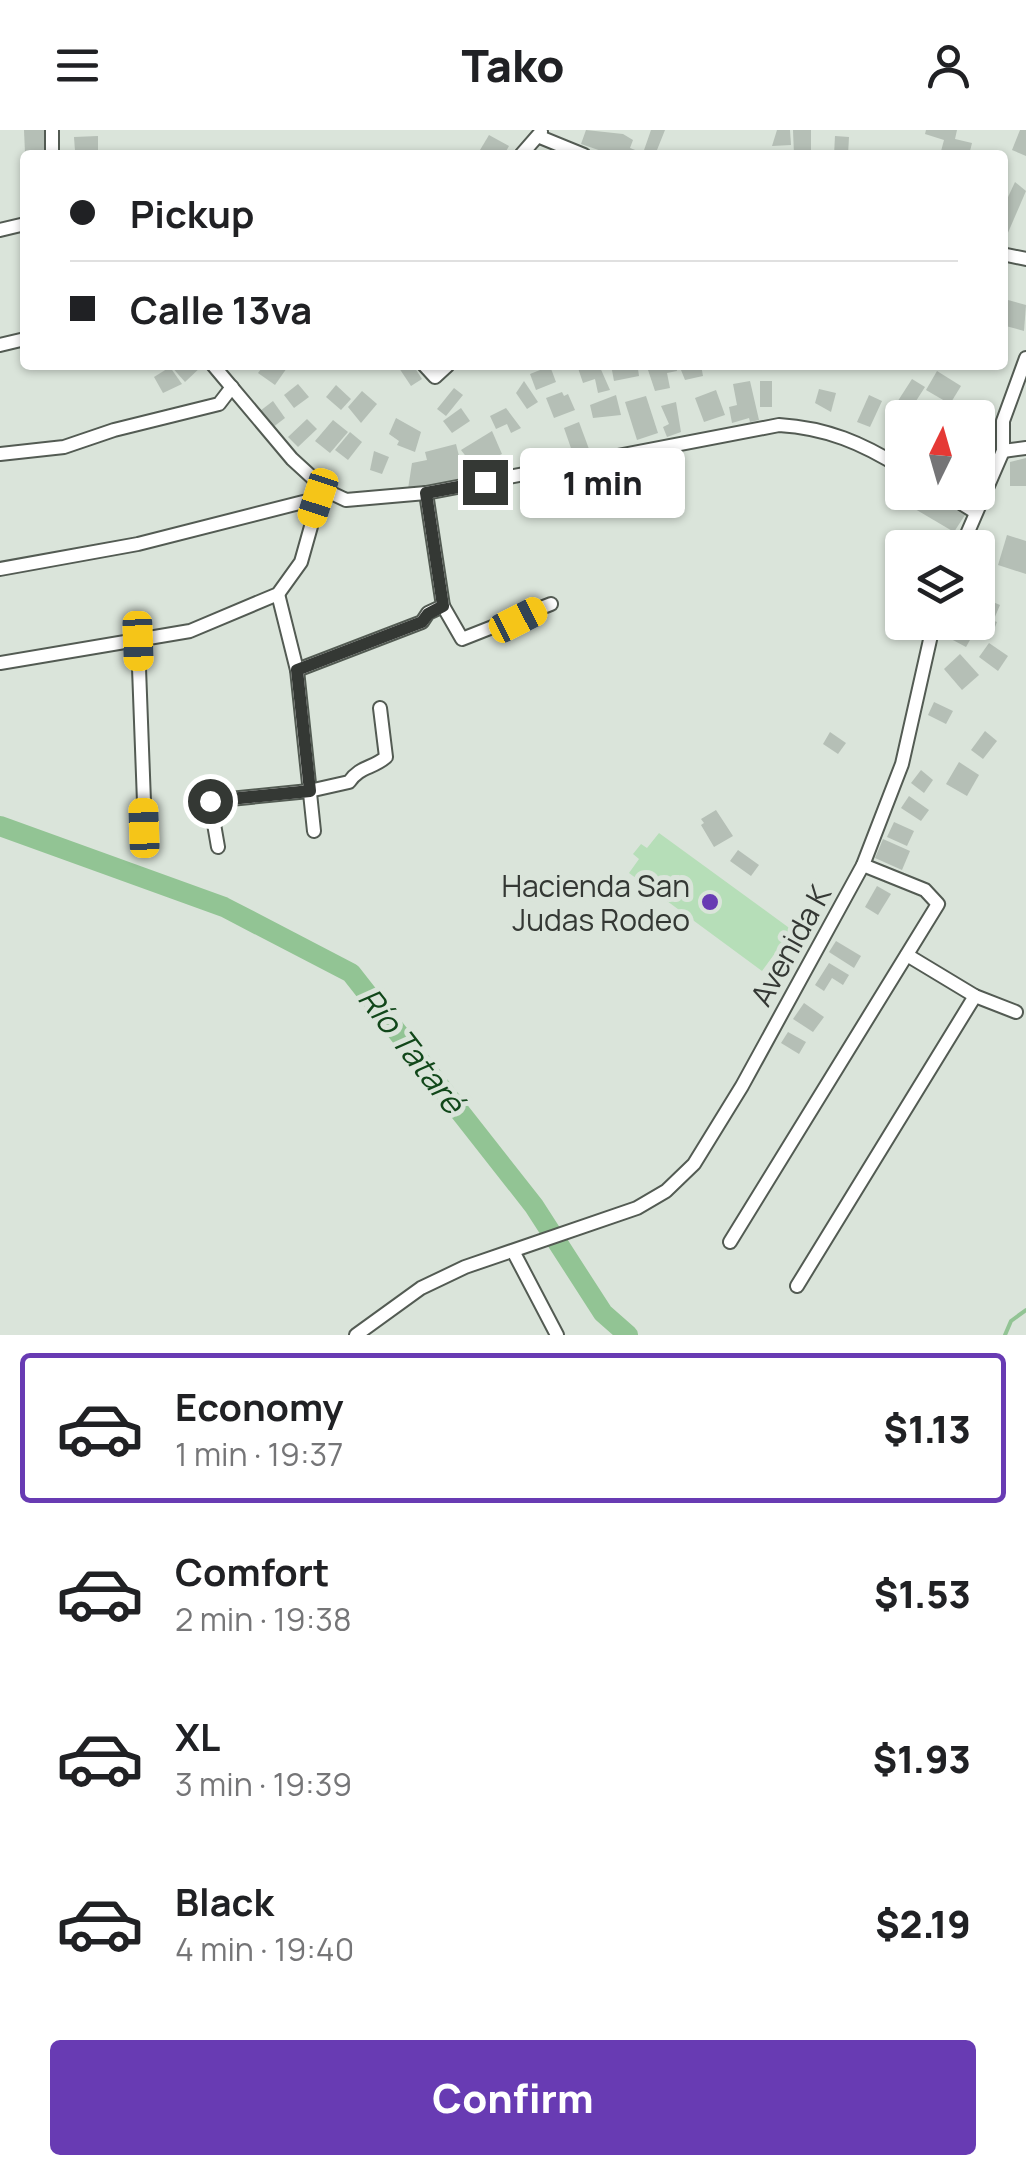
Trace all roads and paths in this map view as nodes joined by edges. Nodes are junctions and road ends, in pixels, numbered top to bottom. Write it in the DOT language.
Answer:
graph roads {
  1 [pos="541,134"];
  2 [pos="574,150"];
  3 [pos="1026,358"];
  4 [pos="217,370"];
  5 [pos="232,387"];
  6 [pos="1026,448"];
  7 [pos="1002,451"];
  8 [pos="0,454"];
  9 [pos="885,458"];
  10 [pos="426,493"];
  11 [pos="323,494"];
  12 [pos="971,510"];
  13 [pos="974,512"];
  14 [pos="968,530"];
  15 [pos="0,569"];
  16 [pos="278,594"];
  17 [pos="551,604"];
  18 [pos="443,606"];
  19 [pos="930,640"];
  20 [pos="138,641"];
  21 [pos="0,663"];
  22 [pos="297,670"];
  23 [pos="380,708"];
  24 [pos="310,791"];
  25 [pos="144,828"];
  26 [pos="314,831"];
  27 [pos="218,848"];
  28 [pos="862,865"];
  29 [pos="907,955"];
  30 [pos="975,996"];
  31 [pos="1016,1012"];
  32 [pos="730,1242"];
  33 [pos="514,1251"];
  34 [pos="797,1286"];
  35 [pos="356,1335"];
  36 [pos="557,1335"];
  1 -- 2 [label="street"];
  3 -- 7 [label="street"];
  4 -- 5 [label="street"];
  5 -- 8 [label="street"];
  5 -- 11 [label="street"];
  6 -- 7 [label="street"];
  7 -- 13 [label="street"];
  9 -- 10 [label="street"];
  10 -- 11 [label="street"];
  10 -- 18 [label="street"];
  11 -- 15 [label="street"];
  11 -- 16 [label="street"];
  12 -- 13 [label="street"];
  13 -- 14 [label="street"];
  16 -- 20 [label="street"];
  16 -- 22 [label="street"];
  17 -- 18 [label="street"];
  18 -- 22 [label="street"];
  19 -- 28 [label="street, Avenida K"];
  20 -- 21 [label="street"];
  20 -- 25 [label="street"];
  22 -- 24 [label="street"];
  23 -- 24 [label="street"];
  24 -- 26 [label="street"];
  24 -- 27 [label="street"];
  28 -- 29 [label="street"];
  28 -- 33 [label="street, Avenida K"];
  29 -- 30 [label="street"];
  29 -- 32 [label="street"];
  30 -- 31 [label="street"];
  30 -- 34 [label="street"];
  33 -- 35 [label="street, Avenida K"];
  33 -- 36 [label="street"];
}
